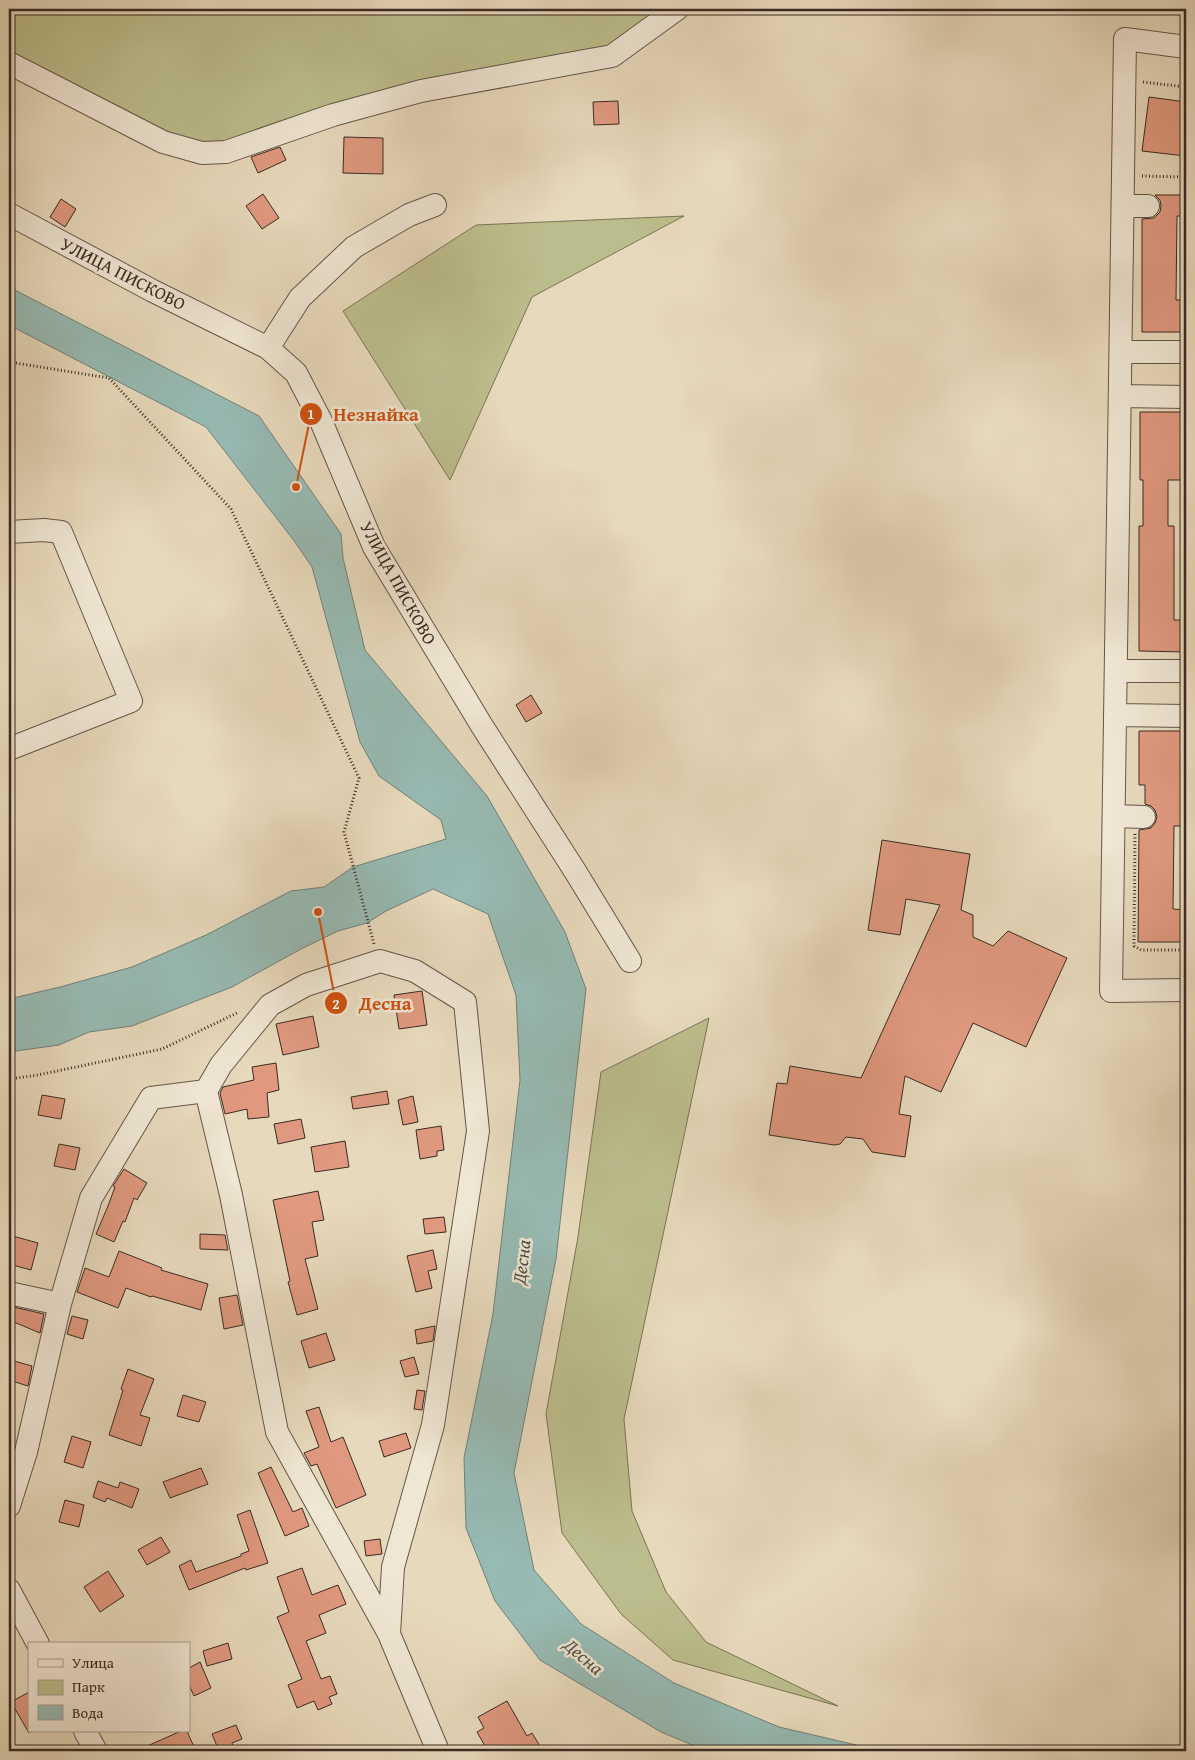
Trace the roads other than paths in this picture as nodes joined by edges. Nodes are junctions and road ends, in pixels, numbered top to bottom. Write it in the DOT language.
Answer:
graph roads {
  1 [pos="677,9"];
  2 [pos="1186,46"];
  3 [pos="9,63"];
  4 [pos="435,205"];
  5 [pos="1123,206"];
  6 [pos="1148,206"];
  7 [pos="9,214"];
  8 [pos="268,348"];
  9 [pos="1121,352"];
  10 [pos="1186,352"];
  11 [pos="1120,396"];
  12 [pos="1186,397"];
  13 [pos="9,532"];
  14 [pos="1116,671"];
  15 [pos="1186,671"];
  16 [pos="1116,715"];
  17 [pos="1186,716"];
  18 [pos="9,749"];
  19 [pos="1114,816"];
  20 [pos="1144,817"];
  21 [pos="630,961"];
  22 [pos="1186,990"];
  23 [pos="206,1091"];
  24 [pos="9,1293"];
  25 [pos="60,1304"];
  26 [pos="17,1452"];
  27 [pos="9,1506"];
  28 [pos="9,1590"];
  29 [pos="389,1634"];
  30 [pos="37,1642"];
  31 [pos="86,1732"];
  32 [pos="96,1751"];
  33 [pos="438,1751"];
  1 -- 3 [label="street"];
  2 -- 5 [label="street"];
  4 -- 8 [label="street"];
  5 -- 6 [label="street"];
  5 -- 9 [label="street"];
  7 -- 8 [label="street, УЛИЦА ПИСКОВО"];
  8 -- 21 [label="street, УЛИЦА ПИСКОВО"];
  9 -- 10 [label="street"];
  9 -- 11 [label="street"];
  11 -- 12 [label="street"];
  11 -- 14 [label="street"];
  13 -- 18 [label="street"];
  14 -- 15 [label="street"];
  14 -- 16 [label="street"];
  16 -- 17 [label="street"];
  16 -- 19 [label="street"];
  19 -- 20 [label="street"];
  19 -- 22 [label="street"];
  23 -- 25 [label="street"];
  23 -- 29 [label="street"];
  23 -- 29 [label="street"];
  24 -- 25 [label="street"];
  25 -- 26 [label="street"];
  26 -- 27 [label="street"];
  28 -- 30 [label="street"];
  29 -- 33 [label="street"];
  31 -- 32 [label="street"];
}
